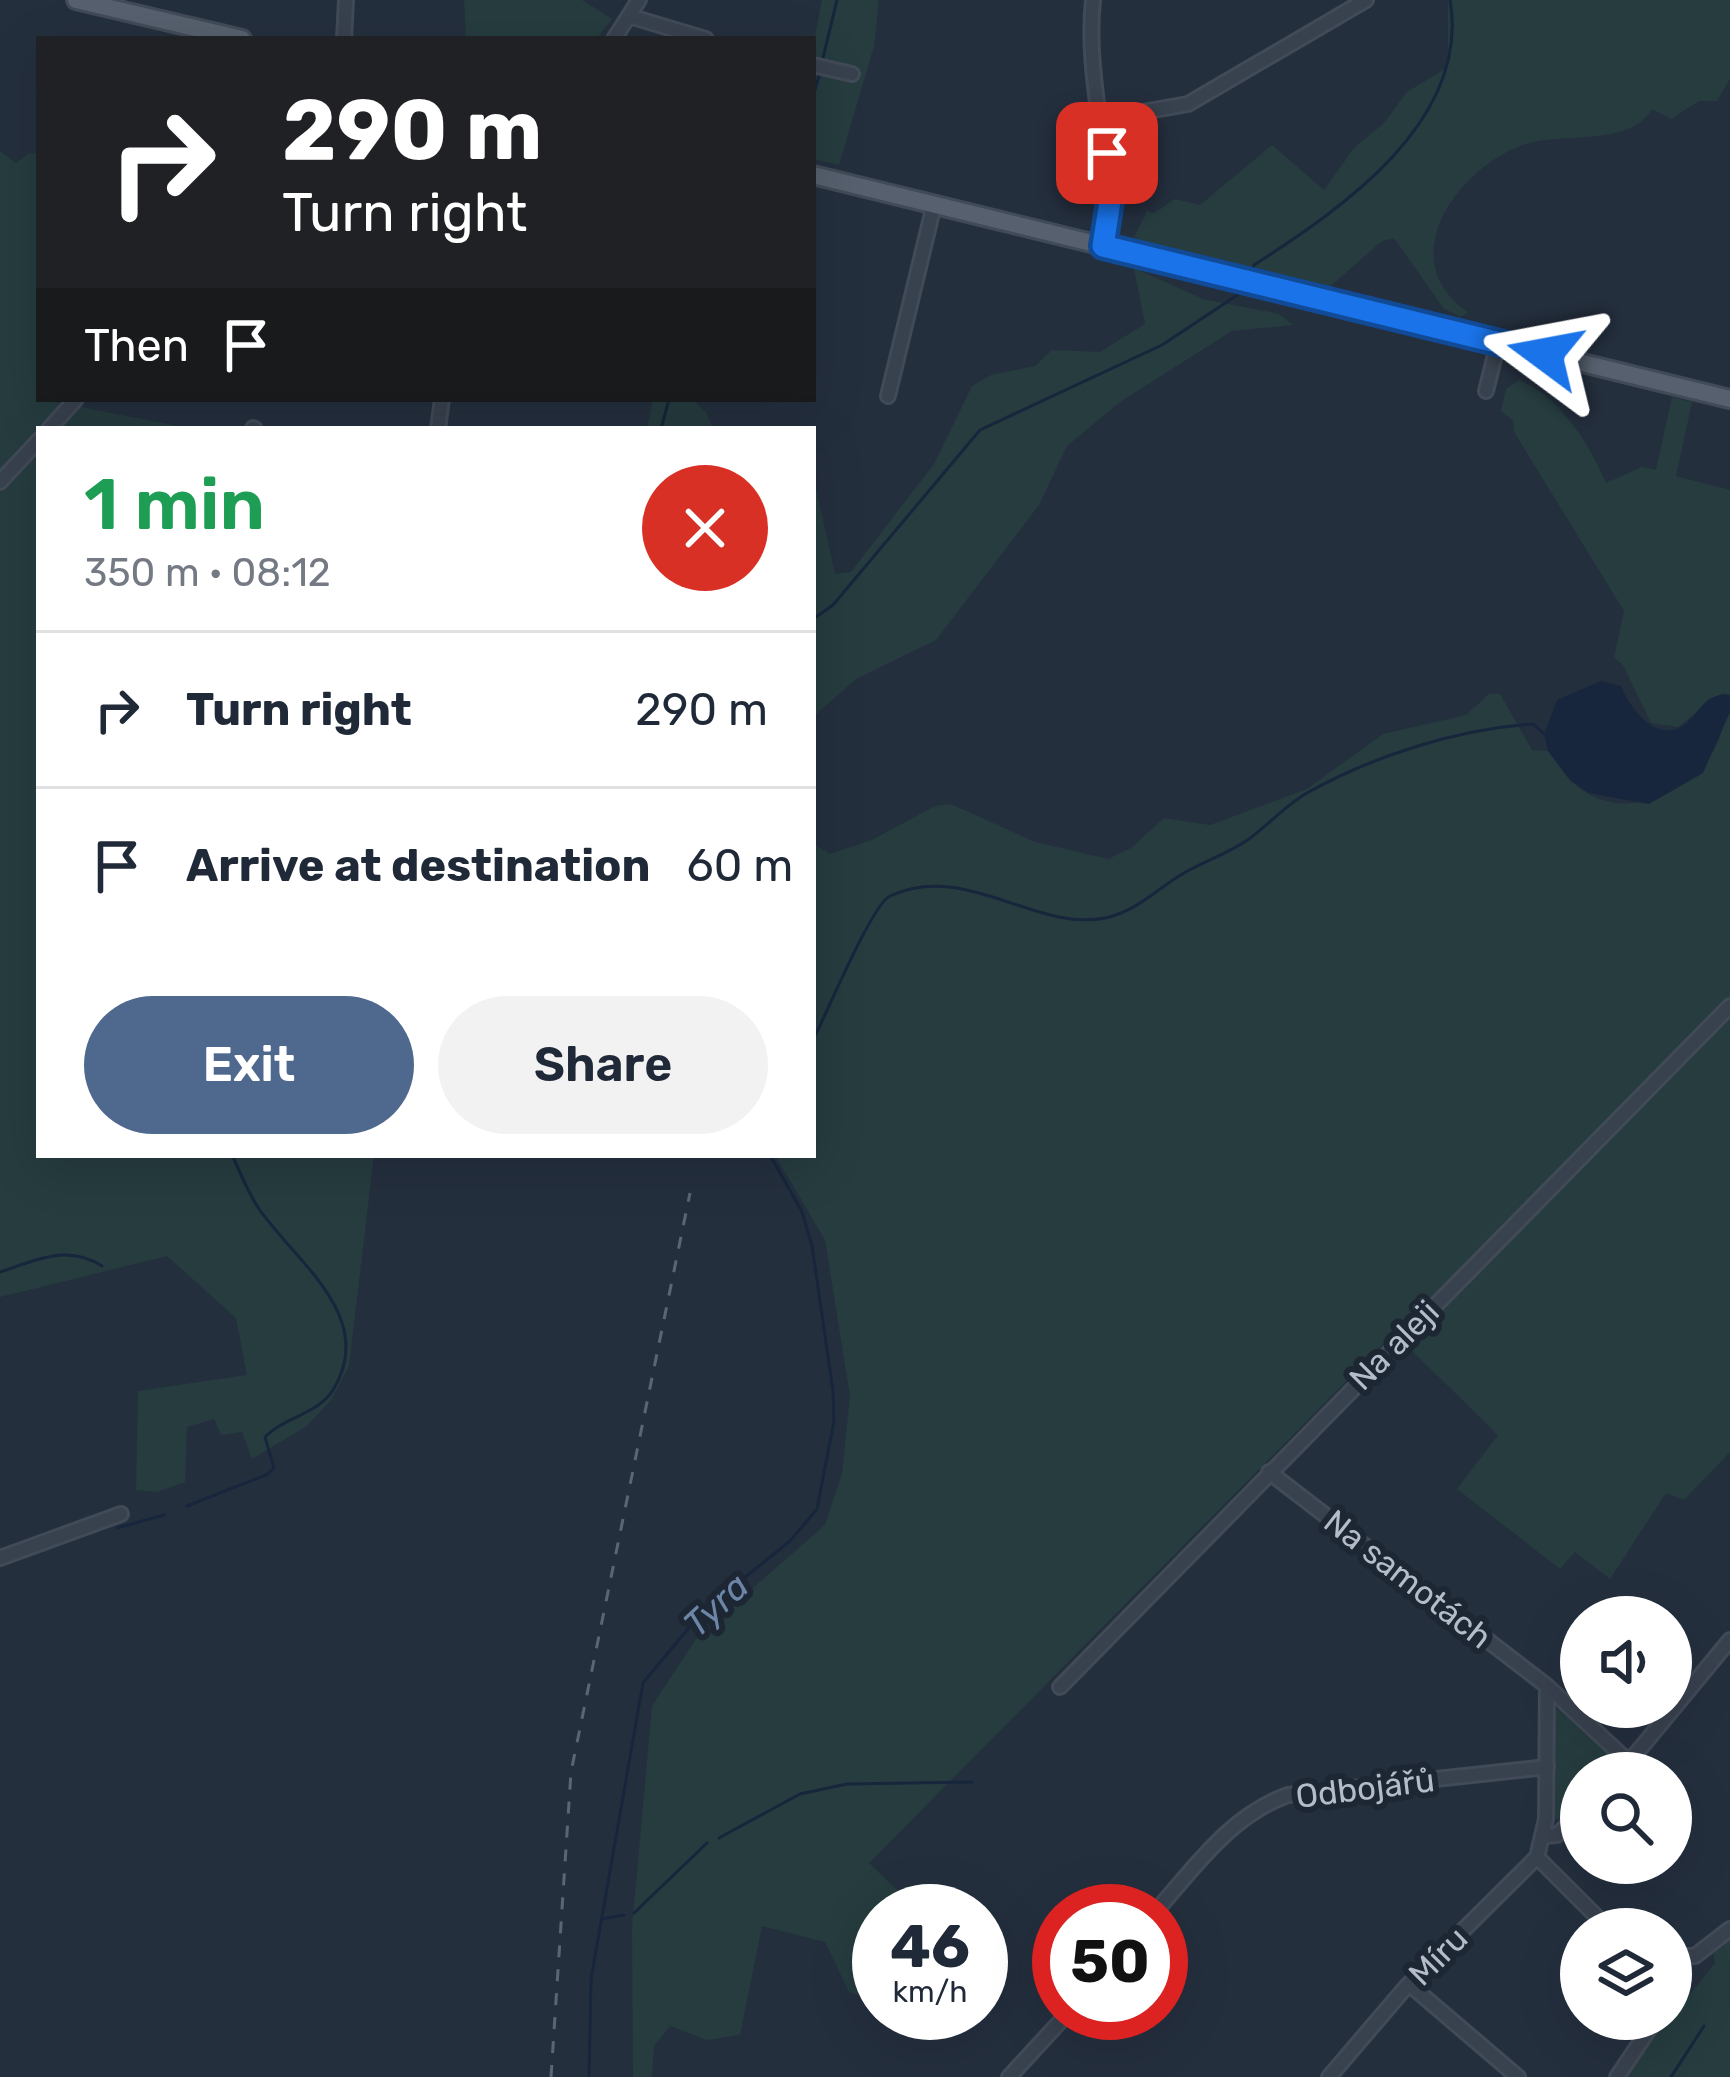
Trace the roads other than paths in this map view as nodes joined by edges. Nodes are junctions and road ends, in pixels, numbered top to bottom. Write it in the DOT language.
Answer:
graph roads {
  1 [pos="76,0"];
  2 [pos="346,0"];
  3 [pos="638,0"];
  4 [pos="1093,0"];
  5 [pos="1366,0"];
  6 [pos="134,7"];
  7 [pos="629,16"];
  8 [pos="232,36"];
  9 [pos="344,36"];
  10 [pos="616,36"];
  11 [pos="696,36"];
  12 [pos="816,66"];
  13 [pos="852,74"];
  14 [pos="1103,119"];
  15 [pos="816,176"];
  16 [pos="934,205"];
  17 [pos="1103,246"];
  18 [pos="1498,343"];
  19 [pos="1486,391"];
  20 [pos="888,396"];
  21 [pos="1730,399"];
  22 [pos="73,402"];
  23 [pos="52,426"];
  24 [pos="36,443"];
  25 [pos="0,482"];
  26 [pos="1730,1006"];
  27 [pos="1269,1472"];
  28 [pos="121,1514"];
  29 [pos="0,1558"];
  30 [pos="1730,1640"];
  31 [pos="1547,1686"];
  32 [pos="1060,1687"];
  33 [pos="1610,1752"];
  34 [pos="1638,1752"];
  35 [pos="1546,1767"];
  36 [pos="1560,1832"];
  37 [pos="1545,1836"];
  38 [pos="1537,1857"];
  39 [pos="1180,1884"];
  40 [pos="1588,1908"];
  41 [pos="1730,1929"];
  42 [pos="1692,1956"];
  43 [pos="1409,1984"];
  44 [pos="1043,2040"];
  45 [pos="1642,2040"];
  46 [pos="1009,2077"];
  47 [pos="1329,2077"];
  48 [pos="1518,2077"];
  49 [pos="1617,2077"];
  1 -- 6 [label="main road"];
  2 -- 9 [label="street"];
  3 -- 7 [label="street"];
  4 -- 14 [label="street"];
  5 -- 14 [label="street"];
  6 -- 8 [label="main road"];
  7 -- 10 [label="street"];
  7 -- 11 [label="street"];
  12 -- 13 [label="street"];
  14 -- 17 [label="street"];
  15 -- 16 [label="main road"];
  16 -- 17 [label="main road"];
  16 -- 20 [label="street"];
  17 -- 18 [label="main road"];
  18 -- 19 [label="street"];
  18 -- 21 [label="main road"];
  22 -- 23 [label="street"];
  24 -- 25 [label="street"];
  26 -- 27 [label="street, Na aleji"];
  27 -- 31 [label="street, Na samotách"];
  27 -- 32 [label="street, Na aleji"];
  28 -- 29 [label="street"];
  30 -- 34 [label="street"];
  31 -- 33 [label="street, Na samotách"];
  31 -- 35 [label="street"];
  35 -- 37 [label="street"];
  35 -- 39 [label="street, Odbojářů"];
  36 -- 37 [label="street"];
  37 -- 38 [label="street, Míru"];
  38 -- 40 [label="street"];
  38 -- 43 [label="street, Míru"];
  41 -- 42 [label="street"];
  43 -- 47 [label="street, Míru"];
  43 -- 48 [label="street"];
  44 -- 46 [label="street"];
  45 -- 49 [label="street"];
}
